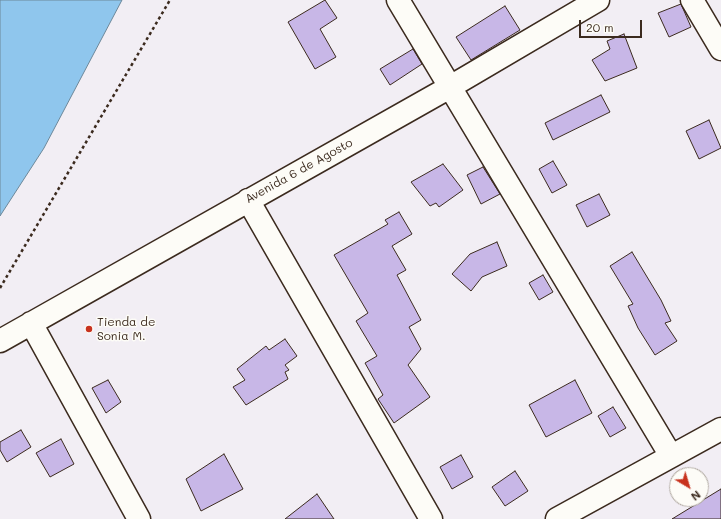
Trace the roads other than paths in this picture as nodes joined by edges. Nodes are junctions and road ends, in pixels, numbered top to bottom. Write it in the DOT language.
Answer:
graph roads {
  1 [pos="398,0"];
  2 [pos="598,0"];
  3 [pos="692,0"];
  4 [pos="721,48"];
  5 [pos="450,87"];
  6 [pos="248,200"];
  7 [pos="31,323"];
  8 [pos="0,341"];
  9 [pos="721,429"];
  10 [pos="671,456"];
  11 [pos="139,519"];
  12 [pos="431,519"];
  13 [pos="557,519"];
  1 -- 5 [label="street"];
  2 -- 5 [label="street, Avenida 6 de Agosto"];
  3 -- 4 [label="street"];
  5 -- 6 [label="street, Avenida 6 de Agosto"];
  5 -- 10 [label="street"];
  6 -- 7 [label="street, Avenida 6 de Agosto"];
  6 -- 12 [label="street"];
  7 -- 8 [label="street, Avenida 6 de Agosto"];
  7 -- 11 [label="street"];
  9 -- 10 [label="street"];
  10 -- 13 [label="street"];
}
